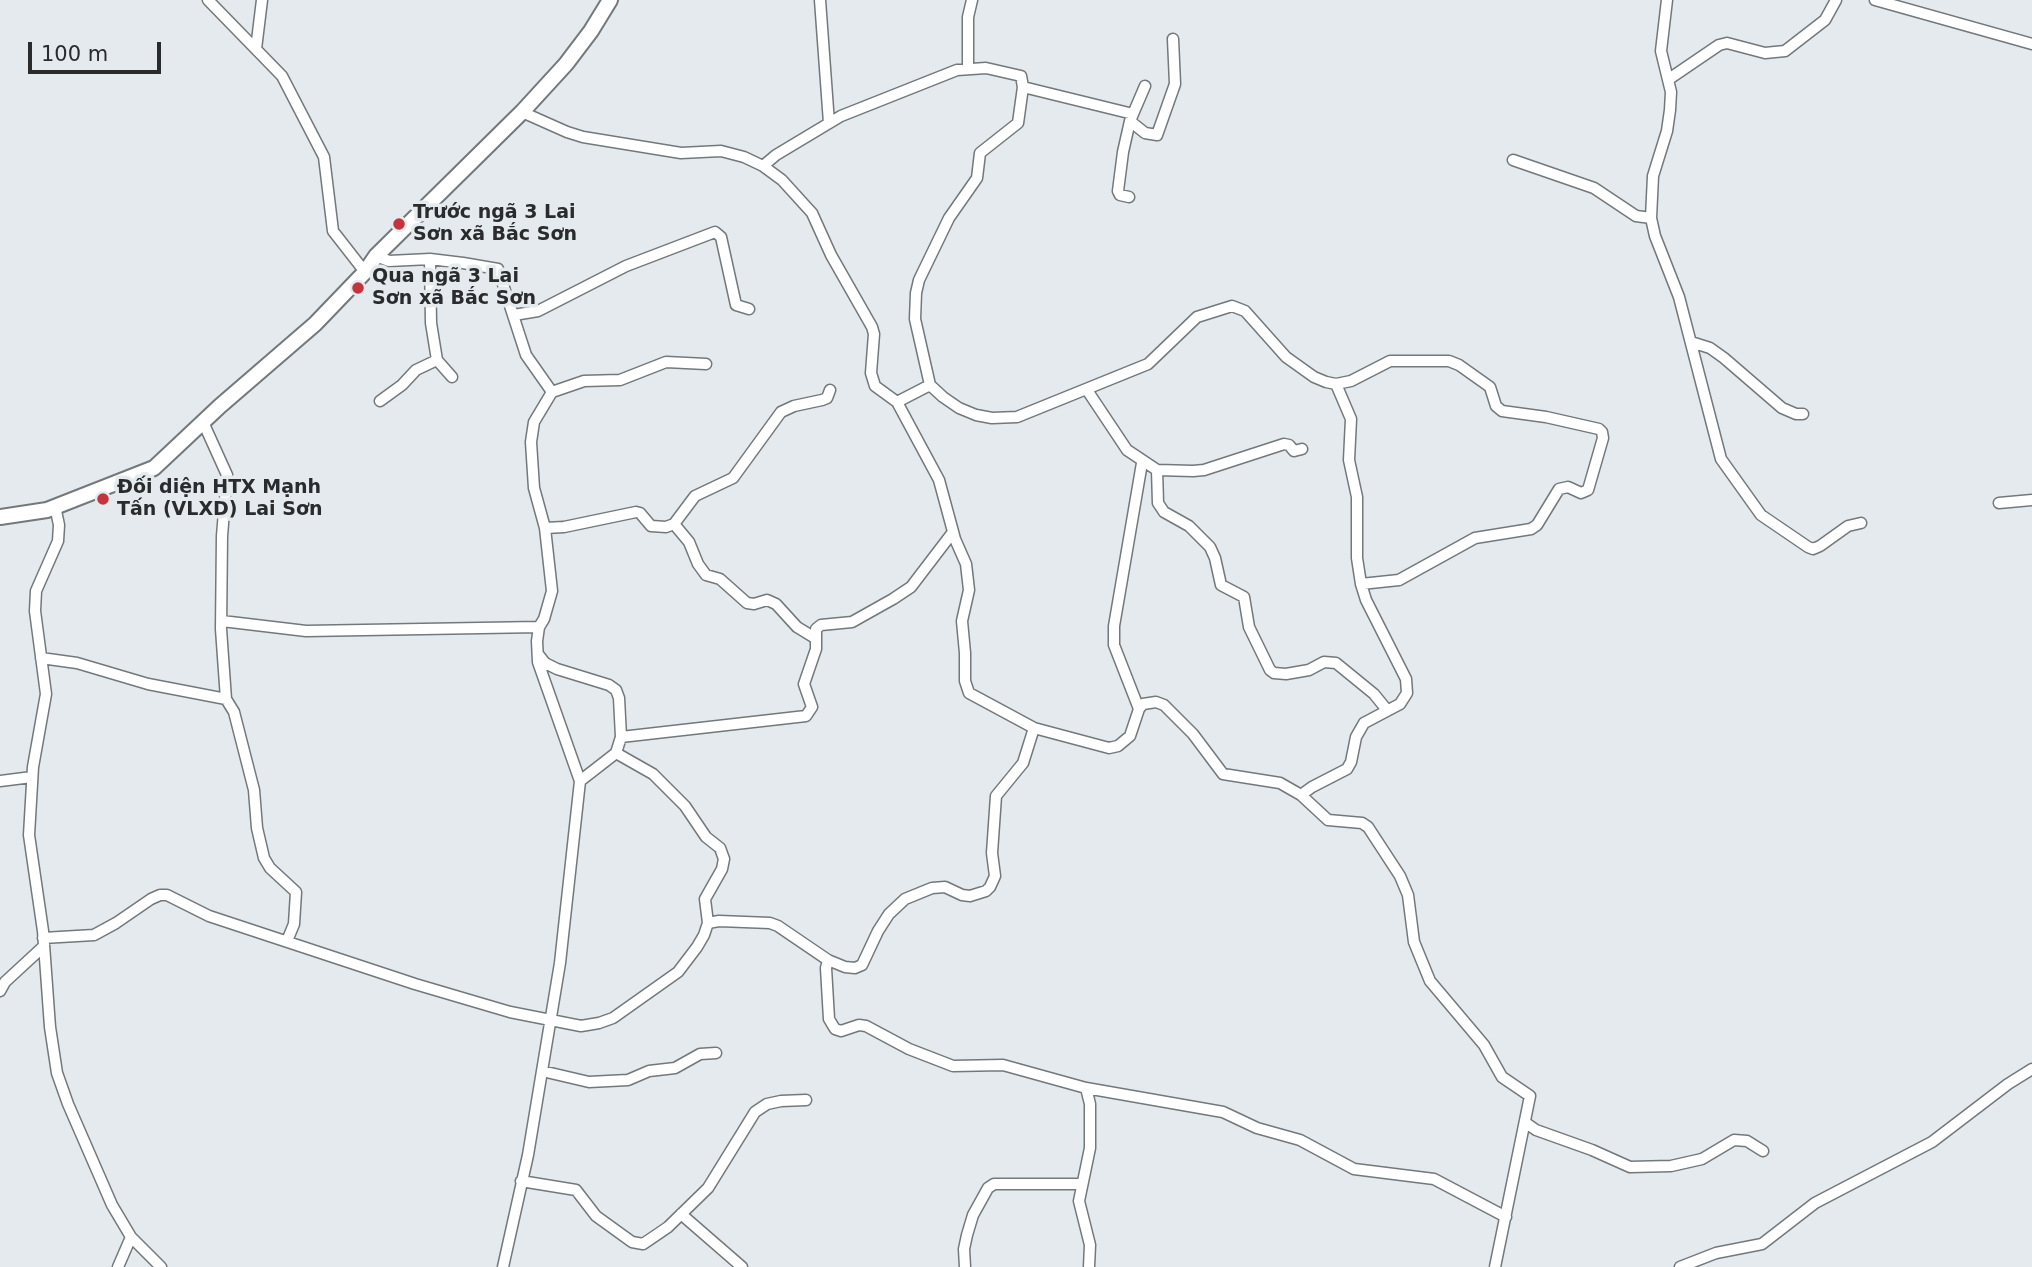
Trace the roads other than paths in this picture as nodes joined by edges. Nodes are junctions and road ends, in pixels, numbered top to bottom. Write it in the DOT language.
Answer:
graph roads {
  1 [pos="208,0"];
  2 [pos="262,0"];
  3 [pos="610,0"];
  4 [pos="820,0"];
  5 [pos="972,0"];
  6 [pos="1667,0"];
  7 [pos="1836,0"];
  8 [pos="1875,0"];
  9 [pos="1173,39"];
  10 [pos="2032,44"];
  11 [pos="256,49"];
  12 [pos="968,68"];
  13 [pos="1669,79"];
  14 [pos="1145,86"];
  15 [pos="1023,87"];
  16 [pos="522,112"];
  17 [pos="1132,117"];
  18 [pos="829,123"];
  19 [pos="1513,160"];
  20 [pos="762,166"];
  21 [pos="1129,197"];
  22 [pos="1651,218"];
  23 [pos="376,256"];
  24 [pos="430,260"];
  25 [pos="365,272"];
  26 [pos="749,309"];
  27 [pos="514,315"];
  28 [pos="1691,342"];
  29 [pos="438,360"];
  30 [pos="706,364"];
  31 [pos="452,377"];
  32 [pos="1336,384"];
  33 [pos="930,385"];
  34 [pos="831,390"];
  35 [pos="1087,390"];
  36 [pos="552,392"];
  37 [pos="380,401"];
  38 [pos="897,402"];
  39 [pos="1803,414"];
  40 [pos="203,422"];
  41 [pos="1302,449"];
  42 [pos="1142,463"];
  43 [pos="1157,470"];
  44 [pos="2032,500"];
  45 [pos="1999,503"];
  46 [pos="55,506"];
  47 [pos="0,517"];
  48 [pos="1861,523"];
  49 [pos="674,524"];
  50 [pos="545,528"];
  51 [pos="953,532"];
  52 [pos="1361,584"];
  53 [pos="222,621"];
  54 [pos="539,627"];
  55 [pos="816,638"];
  56 [pos="538,654"];
  57 [pos="41,658"];
  58 [pos="226,699"];
  59 [pos="1139,709"];
  60 [pos="1387,710"];
  61 [pos="1034,728"];
  62 [pos="621,737"];
  63 [pos="616,753"];
  64 [pos="32,777"];
  65 [pos="0,781"];
  66 [pos="580,781"];
  67 [pos="1301,795"];
  68 [pos="708,923"];
  69 [pos="287,941"];
  70 [pos="43,942"];
  71 [pos="828,960"];
  72 [pos="0,991"];
  73 [pos="551,1021"];
  74 [pos="716,1053"];
  75 [pos="2032,1069"];
  76 [pos="542,1071"];
  77 [pos="1086,1088"];
  78 [pos="806,1100"];
  79 [pos="1525,1123"];
  80 [pos="1763,1151"];
  81 [pos="522,1181"];
  82 [pos="1082,1184"];
  83 [pos="681,1214"];
  84 [pos="1506,1217"];
  85 [pos="131,1237"];
  86 [pos="118,1267"];
  87 [pos="161,1267"];
  88 [pos="503,1267"];
  89 [pos="742,1267"];
  90 [pos="965,1267"];
  91 [pos="1089,1267"];
  92 [pos="1495,1267"];
  93 [pos="1681,1267"];
  1 -- 11 [label="street"];
  2 -- 11 [label="street"];
  3 -- 16 [label="street"];
  4 -- 18 [label="street"];
  5 -- 12 [label="street"];
  6 -- 13 [label="street"];
  7 -- 13 [label="street"];
  8 -- 10 [label="street"];
  9 -- 17 [label="street"];
  11 -- 25 [label="street"];
  12 -- 15 [label="street"];
  12 -- 18 [label="street"];
  13 -- 22 [label="street"];
  14 -- 17 [label="street"];
  15 -- 17 [label="street"];
  15 -- 33 [label="street"];
  16 -- 20 [label="street"];
  16 -- 23 [label="street"];
  17 -- 21 [label="street"];
  18 -- 20 [label="street"];
  19 -- 22 [label="street"];
  20 -- 38 [label="street"];
  22 -- 28 [label="street"];
  23 -- 24 [label="street"];
  23 -- 25 [label="street"];
  24 -- 27 [label="street"];
  24 -- 29 [label="street"];
  25 -- 40 [label="street"];
  26 -- 27 [label="street"];
  27 -- 36 [label="street"];
  28 -- 39 [label="street"];
  28 -- 48 [label="street"];
  29 -- 31 [label="street"];
  29 -- 37 [label="street"];
  30 -- 36 [label="street"];
  32 -- 35 [label="street"];
  32 -- 52 [label="street"];
  32 -- 52 [label="street"];
  33 -- 35 [label="street"];
  33 -- 38 [label="street"];
  34 -- 49 [label="street"];
  35 -- 42 [label="street"];
  36 -- 50 [label="street"];
  38 -- 51 [label="street"];
  40 -- 46 [label="street"];
  40 -- 53 [label="street"];
  41 -- 43 [label="street"];
  42 -- 43 [label="street"];
  42 -- 59 [label="street"];
  43 -- 60 [label="street"];
  44 -- 45 [label="street"];
  46 -- 47 [label="street"];
  46 -- 57 [label="street"];
  49 -- 50 [label="street"];
  49 -- 55 [label="street"];
  50 -- 54 [label="street"];
  51 -- 55 [label="street"];
  51 -- 61 [label="street"];
  52 -- 60 [label="street"];
  53 -- 54 [label="street"];
  53 -- 58 [label="street"];
  54 -- 56 [label="street"];
  55 -- 62 [label="street"];
  56 -- 62 [label="street"];
  56 -- 66 [label="street"];
  57 -- 58 [label="street"];
  57 -- 64 [label="street"];
  58 -- 69 [label="street"];
  59 -- 61 [label="street"];
  59 -- 67 [label="street"];
  60 -- 67 [label="street"];
  61 -- 71 [label="street"];
  62 -- 63 [label="street"];
  63 -- 66 [label="street"];
  63 -- 68 [label="street"];
  64 -- 65 [label="street"];
  64 -- 70 [label="street"];
  66 -- 73 [label="street"];
  67 -- 79 [label="street"];
  68 -- 71 [label="street"];
  68 -- 73 [label="street"];
  69 -- 70 [label="street"];
  69 -- 73 [label="street"];
  70 -- 72 [label="street"];
  70 -- 85 [label="street"];
  71 -- 77 [label="street"];
  73 -- 76 [label="street"];
  74 -- 76 [label="street"];
  75 -- 93 [label="street"];
  76 -- 81 [label="street"];
  77 -- 82 [label="street"];
  77 -- 84 [label="street"];
  78 -- 83 [label="street"];
  79 -- 80 [label="street"];
  79 -- 84 [label="street"];
  81 -- 83 [label="street"];
  81 -- 88 [label="street"];
  82 -- 90 [label="street"];
  82 -- 91 [label="street"];
  83 -- 89 [label="street"];
  84 -- 92 [label="street"];
  85 -- 86 [label="street"];
  85 -- 87 [label="street"];
}
